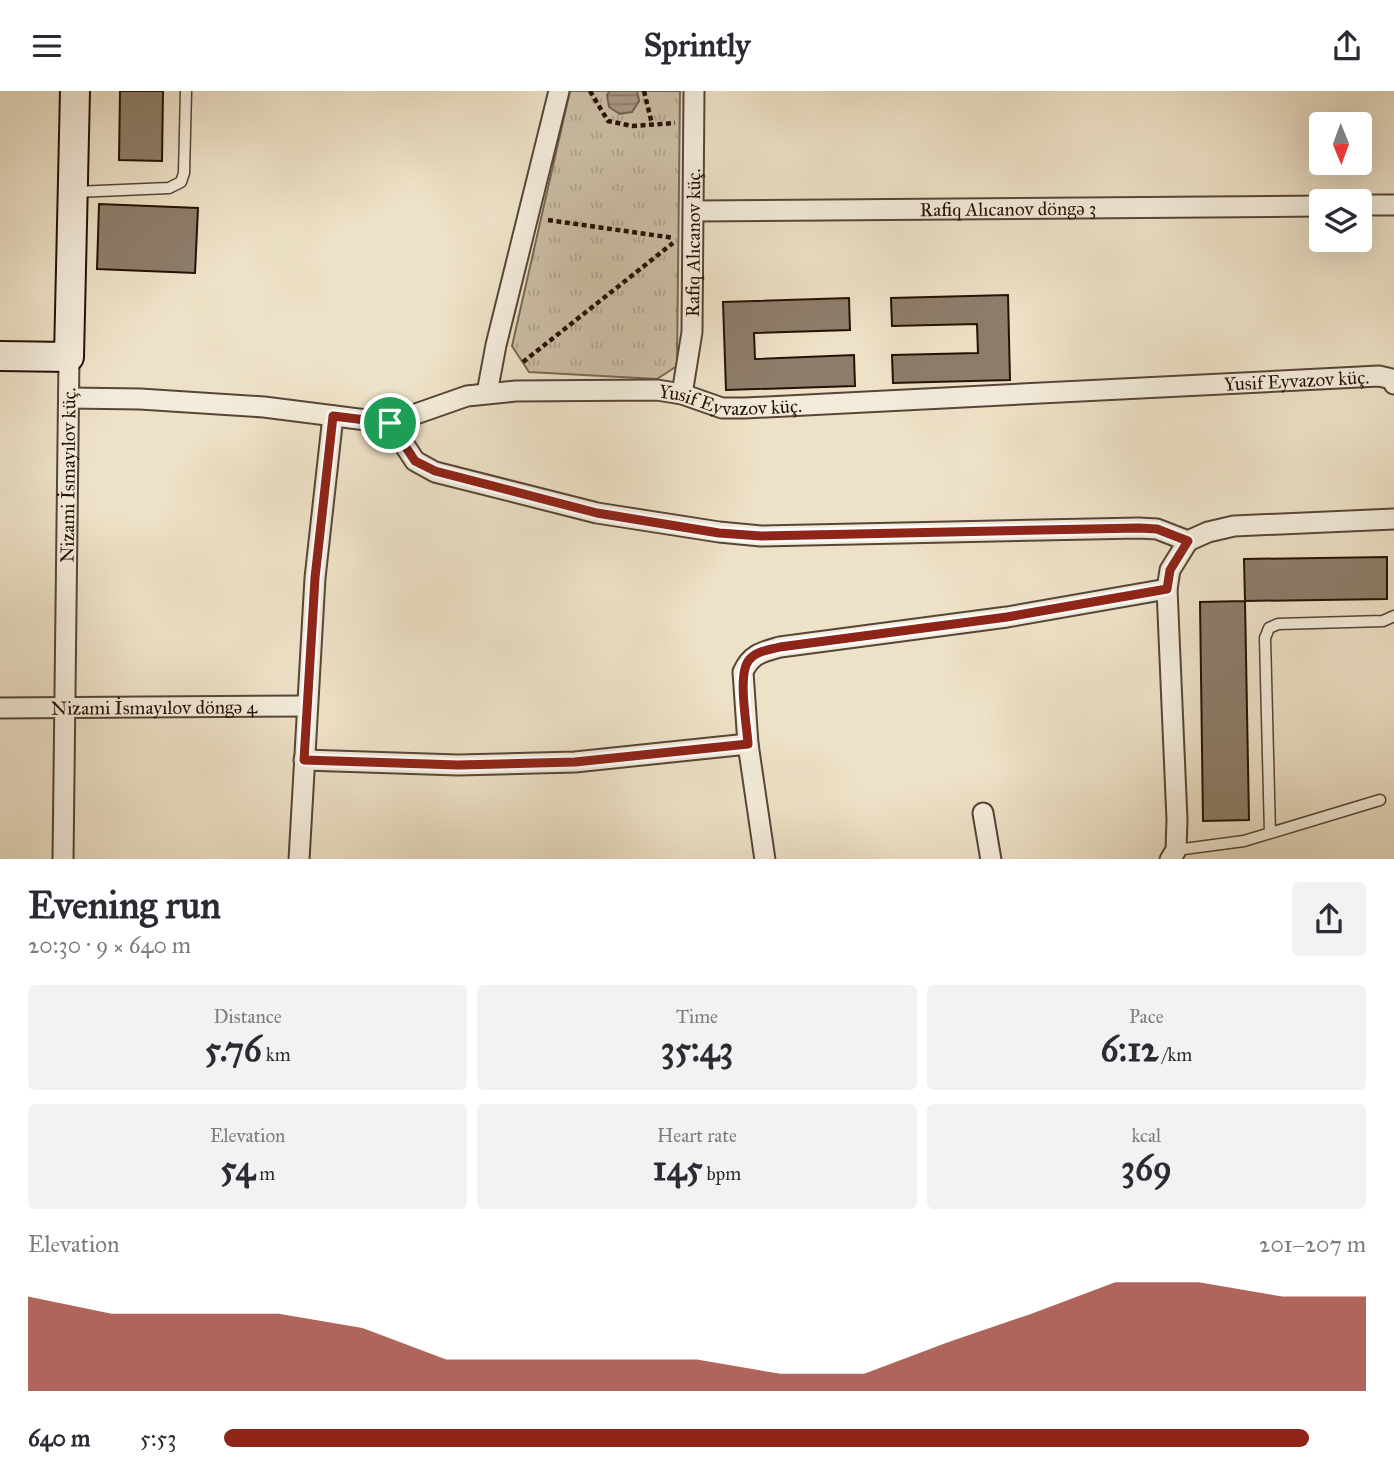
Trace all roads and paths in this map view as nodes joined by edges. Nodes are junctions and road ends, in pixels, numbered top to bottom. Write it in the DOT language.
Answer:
graph roads {
  1 [pos="75,91"];
  2 [pos="186,91"];
  3 [pos="559,91"];
  4 [pos="590,91"];
  5 [pos="644,91"];
  6 [pos="694,91"];
  7 [pos="680,123"];
  8 [pos="652,124"];
  9 [pos="73,192"];
  10 [pos="1372,205"];
  11 [pos="1394,205"];
  12 [pos="1309,206"];
  13 [pos="695,211"];
  14 [pos="541,219"];
  15 [pos="0,356"];
  16 [pos="69,357"];
  17 [pos="523,362"];
  18 [pos="1394,384"];
  19 [pos="487,393"];
  20 [pos="682,394"];
  21 [pos="69,398"];
  22 [pos="333,416"];
  23 [pos="390,423"];
  24 [pos="1394,519"];
  25 [pos="1188,541"];
  26 [pos="1167,589"];
  27 [pos="1394,616"];
  28 [pos="307,706"];
  29 [pos="65,707"];
  30 [pos="0,708"];
  31 [pos="748,744"];
  32 [pos="304,760"];
  33 [pos="1380,800"];
  34 [pos="983,813"];
  35 [pos="1270,833"];
  36 [pos="1173,854"];
  37 [pos="63,859"];
  38 [pos="299,859"];
  39 [pos="765,859"];
  40 [pos="991,859"];
  1 -- 9 [label="street, Nizami İsmayılov küç."];
  2 -- 9 [label="lane"];
  3 -- 19 [label="street"];
  4 -- 8 [label="path"];
  5 -- 8 [label="path"];
  6 -- 13 [label="street, Rafiq Alıcanov küç."];
  7 -- 8 [label="path"];
  9 -- 16 [label="street, Nizami İsmayılov küç."];
  10 -- 11 [label="street"];
  12 -- 13 [label="street, Rafiq Alıcanov döngə 3"];
  13 -- 20 [label="street, Rafiq Alıcanov küç."];
  14 -- 17 [label="path"];
  15 -- 16 [label="street"];
  16 -- 21 [label="street, Nizami İsmayılov küç."];
  18 -- 20 [label="street, Yusif Eyvazov küç."];
  19 -- 20 [label="street, Yusif Eyvazov küç."];
  19 -- 23 [label="street, Yusif Eyvazov küç."];
  21 -- 22 [label="street, Yusif Eyvazov küç."];
  21 -- 29 [label="street, Nizami İsmayılov küç."];
  22 -- 23 [label="street, Yusif Eyvazov küç."];
  22 -- 28 [label="street"];
  23 -- 25 [label="street"];
  24 -- 25 [label="street"];
  25 -- 26 [label="street"];
  26 -- 31 [label="street"];
  26 -- 36 [label="street"];
  27 -- 35 [label="lane"];
  28 -- 29 [label="street, Nizami İsmayılov döngə 4"];
  28 -- 32 [label="street"];
  29 -- 30 [label="street, Nizami İsmayılov döngə 4"];
  29 -- 37 [label="street, Nizami İsmayılov küç."];
  31 -- 32 [label="street"];
  31 -- 39 [label="street"];
  32 -- 38 [label="street"];
  33 -- 35 [label="lane"];
  34 -- 40 [label="street"];
  35 -- 36 [label="lane"];
}
